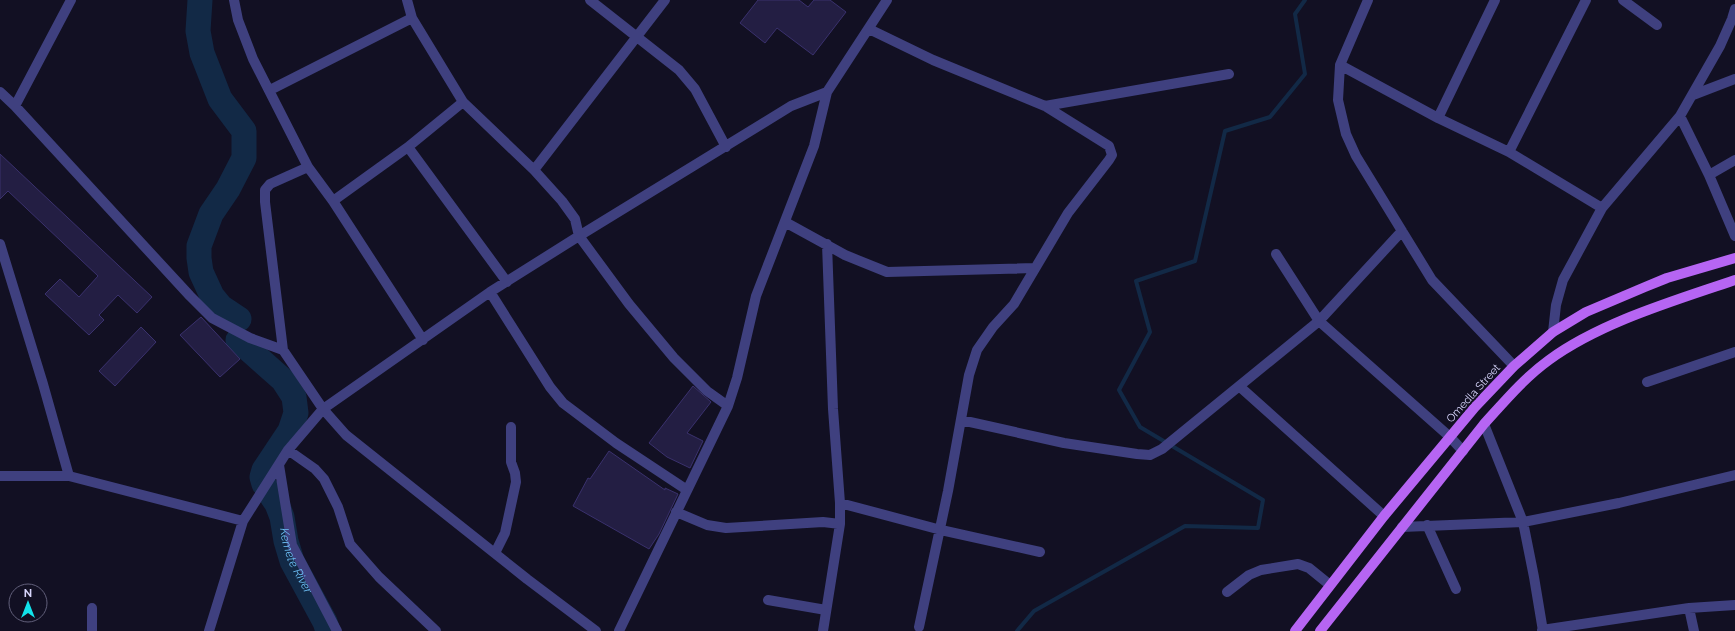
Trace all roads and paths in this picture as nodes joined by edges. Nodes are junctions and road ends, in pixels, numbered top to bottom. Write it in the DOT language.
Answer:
graph roads {
  1 [pos="71,0"];
  2 [pos="234,0"];
  3 [pos="407,0"];
  4 [pos="590,0"];
  5 [pos="665,0"];
  6 [pos="888,0"];
  7 [pos="1368,0"];
  8 [pos="1495,0"];
  9 [pos="1586,0"];
  10 [pos="1623,0"];
  11 [pos="1735,9"];
  12 [pos="412,18"];
  13 [pos="1657,25"];
  14 [pos="869,29"];
  15 [pos="637,38"];
  16 [pos="1340,65"];
  17 [pos="1229,74"];
  18 [pos="1735,79"];
  19 [pos="270,90"];
  20 [pos="0,92"];
  21 [pos="826,92"];
  22 [pos="1693,95"];
  23 [pos="463,102"];
  24 [pos="15,106"];
  25 [pos="1045,106"];
  26 [pos="1680,116"];
  27 [pos="1438,118"];
  28 [pos="408,147"];
  29 [pos="726,147"];
  30 [pos="1509,152"];
  31 [pos="1735,160"];
  32 [pos="308,167"];
  33 [pos="534,170"];
  34 [pos="1709,175"];
  35 [pos="333,201"];
  36 [pos="1602,208"];
  37 [pos="785,222"];
  38 [pos="1402,231"];
  39 [pos="579,236"];
  40 [pos="1735,236"];
  41 [pos="0,244"];
  42 [pos="827,244"];
  43 [pos="1276,254"];
  44 [pos="1735,258"];
  45 [pos="1036,268"];
  46 [pos="1735,280"];
  47 [pos="507,282"];
  48 [pos="490,292"];
  49 [pos="1319,320"];
  50 [pos="1553,332"];
  51 [pos="422,340"];
  52 [pos="283,350"];
  53 [pos="1735,352"];
  54 [pos="1514,366"];
  55 [pos="1647,382"];
  56 [pos="1239,386"];
  57 [pos="728,406"];
  58 [pos="323,409"];
  59 [pos="961,420"];
  60 [pos="1484,424"];
  61 [pos="511,427"];
  62 [pos="1450,437"];
  63 [pos="288,450"];
  64 [pos="1462,451"];
  65 [pos="279,465"];
  66 [pos="1735,475"];
  67 [pos="0,476"];
  68 [pos="69,476"];
  69 [pos="687,490"];
  70 [pos="840,503"];
  71 [pos="676,512"];
  72 [pos="1384,516"];
  73 [pos="243,521"];
  74 [pos="1523,522"];
  75 [pos="840,524"];
  76 [pos="1427,525"];
  77 [pos="1402,527"];
  78 [pos="941,530"];
  79 [pos="1040,552"];
  80 [pos="495,553"];
  81 [pos="1330,584"];
  82 [pos="1456,589"];
  83 [pos="1227,592"];
  84 [pos="768,600"];
  85 [pos="1735,605"];
  86 [pos="92,608"];
  87 [pos="1689,608"];
  88 [pos="826,610"];
  89 [pos="919,626"];
  90 [pos="1543,630"];
  91 [pos="92,631"];
  92 [pos="209,631"];
  93 [pos="337,631"];
  94 [pos="436,631"];
  95 [pos="596,631"];
  96 [pos="619,631"];
  97 [pos="823,631"];
  98 [pos="1295,631"];
  99 [pos="1320,631"];
  100 [pos="1694,631"];
  1 -- 24 [label="street"];
  2 -- 19 [label="street"];
  3 -- 12 [label="street"];
  4 -- 15 [label="street"];
  5 -- 15 [label="street"];
  6 -- 14 [label="street"];
  7 -- 16 [label="street"];
  8 -- 27 [label="street"];
  9 -- 30 [label="street"];
  10 -- 13 [label="street"];
  11 -- 22 [label="street"];
  12 -- 19 [label="street"];
  12 -- 23 [label="street"];
  14 -- 21 [label="street"];
  14 -- 25 [label="street"];
  15 -- 29 [label="street"];
  15 -- 33 [label="street"];
  16 -- 27 [label="street"];
  16 -- 38 [label="street"];
  17 -- 25 [label="street"];
  18 -- 22 [label="street"];
  19 -- 32 [label="street"];
  20 -- 24 [label="street"];
  21 -- 29 [label="street"];
  21 -- 37 [label="street"];
  22 -- 26 [label="street"];
  23 -- 28 [label="street"];
  23 -- 33 [label="street"];
  24 -- 52 [label="street"];
  25 -- 45 [label="street"];
  26 -- 34 [label="street"];
  26 -- 36 [label="street"];
  27 -- 30 [label="street"];
  28 -- 35 [label="street"];
  28 -- 47 [label="street"];
  29 -- 39 [label="street"];
  30 -- 36 [label="street"];
  31 -- 34 [label="street"];
  32 -- 35 [label="street"];
  32 -- 52 [label="street"];
  33 -- 39 [label="street"];
  34 -- 40 [label="street"];
  35 -- 51 [label="street"];
  36 -- 50 [label="street"];
  37 -- 42 [label="street"];
  37 -- 57 [label="street"];
  38 -- 49 [label="street"];
  38 -- 54 [label="street"];
  39 -- 47 [label="street"];
  39 -- 57 [label="street"];
  41 -- 68 [label="street"];
  42 -- 45 [label="street"];
  42 -- 70 [label="street"];
  43 -- 49 [label="street"];
  44 -- 50 [label="main road, Omedla Street"];
  45 -- 59 [label="street"];
  46 -- 60 [label="main road"];
  47 -- 48 [label="street"];
  48 -- 51 [label="street"];
  48 -- 69 [label="street"];
  49 -- 56 [label="street"];
  49 -- 62 [label="street"];
  50 -- 54 [label="main road, Omedla Street"];
  51 -- 58 [label="street"];
  52 -- 58 [label="street"];
  53 -- 55 [label="street"];
  54 -- 62 [label="main road, Omedla Street"];
  56 -- 59 [label="street"];
  56 -- 72 [label="street"];
  57 -- 69 [label="street"];
  58 -- 63 [label="street"];
  58 -- 80 [label="street"];
  59 -- 78 [label="street"];
  60 -- 64 [label="main road"];
  60 -- 74 [label="street"];
  61 -- 80 [label="street"];
  62 -- 64 [label="street"];
  62 -- 72 [label="main road, Omedla Street"];
  63 -- 65 [label="street"];
  63 -- 94 [label="street"];
  64 -- 77 [label="main road"];
  65 -- 73 [label="street"];
  65 -- 93 [label="street"];
  66 -- 74 [label="street"];
  67 -- 68 [label="street"];
  68 -- 73 [label="street"];
  69 -- 71 [label="street"];
  70 -- 75 [label="street"];
  70 -- 78 [label="street"];
  71 -- 75 [label="street"];
  71 -- 96 [label="street"];
  72 -- 81 [label="main road, Omedla Street"];
  73 -- 92 [label="street"];
  74 -- 76 [label="street"];
  74 -- 90 [label="street"];
  75 -- 88 [label="street"];
  76 -- 77 [label="street"];
  76 -- 82 [label="street"];
  77 -- 99 [label="main road"];
  78 -- 79 [label="street"];
  78 -- 89 [label="street"];
  80 -- 95 [label="street"];
  81 -- 83 [label="street"];
  81 -- 98 [label="main road, Omedla Street"];
  84 -- 88 [label="street"];
  85 -- 87 [label="street"];
  86 -- 91 [label="street"];
  87 -- 90 [label="street"];
  87 -- 100 [label="street"];
  88 -- 97 [label="street"];
}
